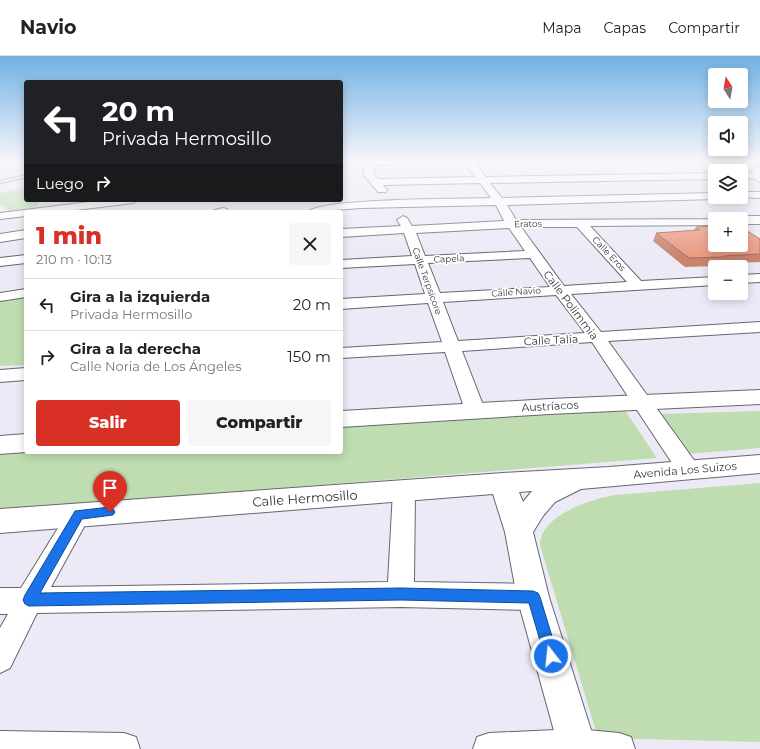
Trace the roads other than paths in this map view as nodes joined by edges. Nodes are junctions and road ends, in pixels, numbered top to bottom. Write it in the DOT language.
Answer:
graph roads {
  1 [pos="383,192"];
  2 [pos="493,192"];
  3 [pos="748,195"];
  4 [pos="760,195"];
  5 [pos="708,196"];
  6 [pos="499,201"];
  7 [pos="121,202"];
  8 [pos="324,204"];
  9 [pos="394,204"];
  10 [pos="102,205"];
  11 [pos="52,210"];
  12 [pos="24,213"];
  13 [pos="0,216"];
  14 [pos="748,220"];
  15 [pos="760,220"];
  16 [pos="708,221"];
  17 [pos="580,223"];
  18 [pos="512,224"];
  19 [pos="409,230"];
  20 [pos="343,233"];
  21 [pos="24,234"];
  22 [pos="0,238"];
  23 [pos="534,254"];
  24 [pos="24,259"];
  25 [pos="419,260"];
  26 [pos="0,262"];
  27 [pos="343,264"];
  28 [pos="760,278"];
  29 [pos="748,279"];
  30 [pos="708,281"];
  31 [pos="638,286"];
  32 [pos="559,289"];
  33 [pos="24,293"];
  34 [pos="0,297"];
  35 [pos="433,299"];
  36 [pos="343,304"];
  37 [pos="760,327"];
  38 [pos="597,337"];
  39 [pos="450,346"];
  40 [pos="343,353"];
  41 [pos="24,374"];
  42 [pos="0,376"];
  43 [pos="760,398"];
  44 [pos="642,401"];
  45 [pos="475,410"];
  46 [pos="343,419"];
  47 [pos="24,443"];
  48 [pos="0,446"];
  49 [pos="760,464"];
  50 [pos="688,469"];
  51 [pos="609,477"];
  52 [pos="503,483"];
  53 [pos="404,491"];
  54 [pos="78,514"];
  55 [pos="0,521"];
  56 [pos="519,532"];
  57 [pos="401,594"];
  58 [pos="533,597"];
  59 [pos="29,600"];
  60 [pos="0,601"];
  61 [pos="0,658"];
  62 [pos="0,747"];
  63 [pos="577,747"];
  64 [pos="124,749"];
  65 [pos="489,749"];
  66 [pos="619,749"];
  1 -- 9 [label="street, Calle Terpsícore"];
  2 -- 6 [label="street, Calle Polimmia"];
  3 -- 4 [label="street"];
  5 -- 6 [label="street"];
  6 -- 9 [label="street"];
  6 -- 18 [label="street, Calle Polimmia"];
  7 -- 10 [label="street"];
  8 -- 9 [label="street"];
  9 -- 19 [label="street, Calle Terpsícore"];
  10 -- 11 [label="street"];
  12 -- 13 [label="street"];
  14 -- 15 [label="street"];
  16 -- 17 [label="street, Eratos"];
  17 -- 18 [label="street, Eratos"];
  17 -- 31 [label="street, Calle Eros"];
  18 -- 19 [label="street, Eratos"];
  18 -- 23 [label="street, Calle Polimmia"];
  19 -- 20 [label="street, Eratos"];
  19 -- 25 [label="street, Calle Terpsícore"];
  21 -- 22 [label="street"];
  23 -- 25 [label="street, Capela"];
  23 -- 32 [label="street, Calle Polimmia"];
  24 -- 26 [label="street"];
  25 -- 27 [label="street, Capela"];
  25 -- 35 [label="street, Calle Terpsícore"];
  28 -- 29 [label="street"];
  30 -- 31 [label="street, Calle Navío"];
  31 -- 32 [label="street, Calle Navío"];
  32 -- 35 [label="street, Calle Navío"];
  32 -- 38 [label="street, Calle Polimmia"];
  33 -- 34 [label="street"];
  35 -- 36 [label="street, Calle Navío"];
  35 -- 39 [label="street, Calle Terpsícore"];
  37 -- 38 [label="street, Calle Talía"];
  38 -- 39 [label="street, Calle Talía"];
  38 -- 44 [label="street, Calle Polimmia"];
  39 -- 40 [label="street, Calle Talía"];
  39 -- 45 [label="street, Calle Terpsícore"];
  41 -- 42 [label="street"];
  43 -- 44 [label="street, Austríacos"];
  44 -- 45 [label="street, Austríacos"];
  44 -- 50 [label="street, Calle Polimmia"];
  45 -- 46 [label="street, Austríacos"];
  47 -- 48 [label="street"];
  49 -- 50 [label="street, Avenida Los Suizos"];
  50 -- 51 [label="street, Avenida Los Suizos"];
  51 -- 52 [label="street, Calle Hermosillo"];
  51 -- 56 [label="street"];
  52 -- 53 [label="street, Calle Hermosillo"];
  52 -- 56 [label="street"];
  53 -- 54 [label="street, Calle Hermosillo"];
  53 -- 57 [label="street"];
  54 -- 55 [label="street, Calle Hermosillo"];
  54 -- 59 [label="street"];
  56 -- 58 [label="street"];
  57 -- 58 [label="street"];
  57 -- 59 [label="street"];
  58 -- 63 [label="street"];
  59 -- 60 [label="street"];
  59 -- 61 [label="street"];
  62 -- 64 [label="street"];
  63 -- 65 [label="street"];
  63 -- 66 [label="street"];
}
